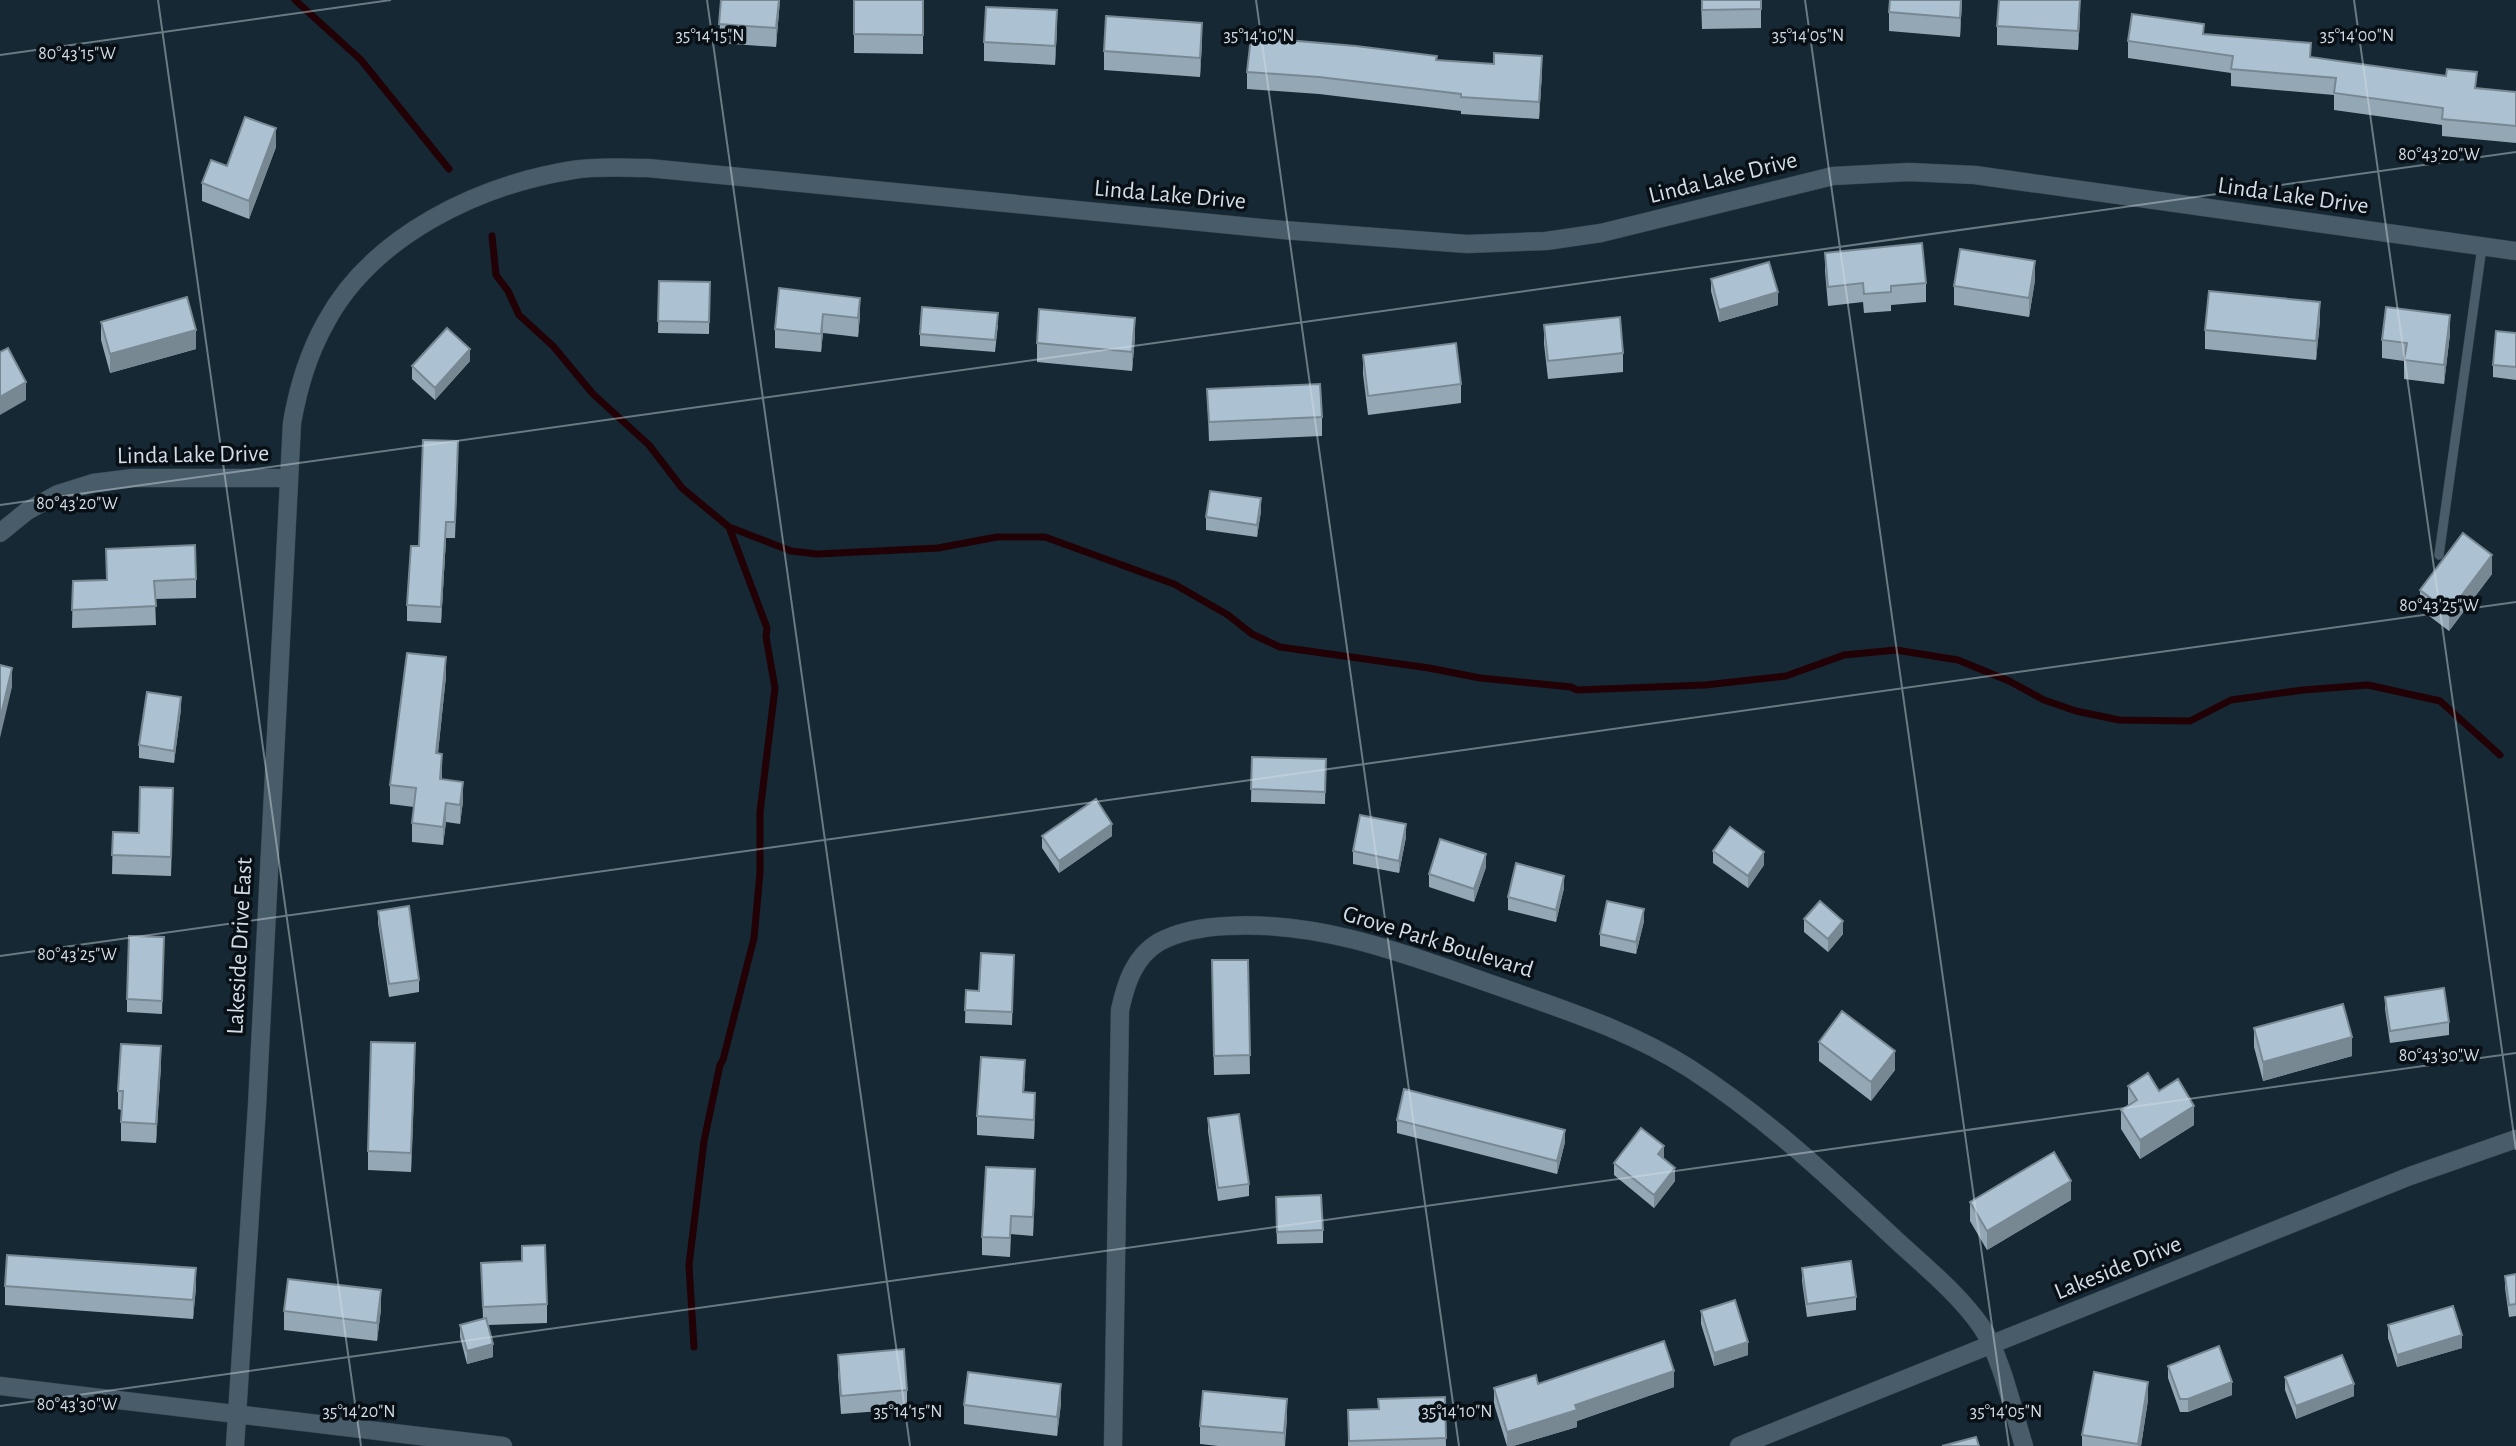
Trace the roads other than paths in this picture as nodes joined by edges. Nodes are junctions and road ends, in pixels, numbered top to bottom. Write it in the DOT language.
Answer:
graph roads {
  1 [pos="2482,247"];
  2 [pos="2516,251"];
  3 [pos="289,478"];
  4 [pos="0,533"];
  5 [pos="2439,555"];
  6 [pos="2516,1139"];
  7 [pos="1990,1345"];
  8 [pos="0,1386"];
  9 [pos="238,1415"];
  10 [pos="235,1446"];
  11 [pos="503,1446"];
  12 [pos="1113,1446"];
  13 [pos="1739,1446"];
  14 [pos="2024,1446"];
  1 -- 2 [label="street, Linda Lake Drive"];
  1 -- 3 [label="street, Linda Lake Drive"];
  1 -- 5 [label="lane"];
  3 -- 4 [label="street, Linda Lake Drive"];
  3 -- 9 [label="street, Lakeside Drive East"];
  6 -- 7 [label="street, Lakeside Drive"];
  7 -- 12 [label="street, Grove Park Boulevard"];
  7 -- 13 [label="street, Lakeside Drive"];
  7 -- 14 [label="street, Grove Park Boulevard"];
  8 -- 9 [label="street"];
  9 -- 10 [label="street"];
  9 -- 11 [label="street"];
}
